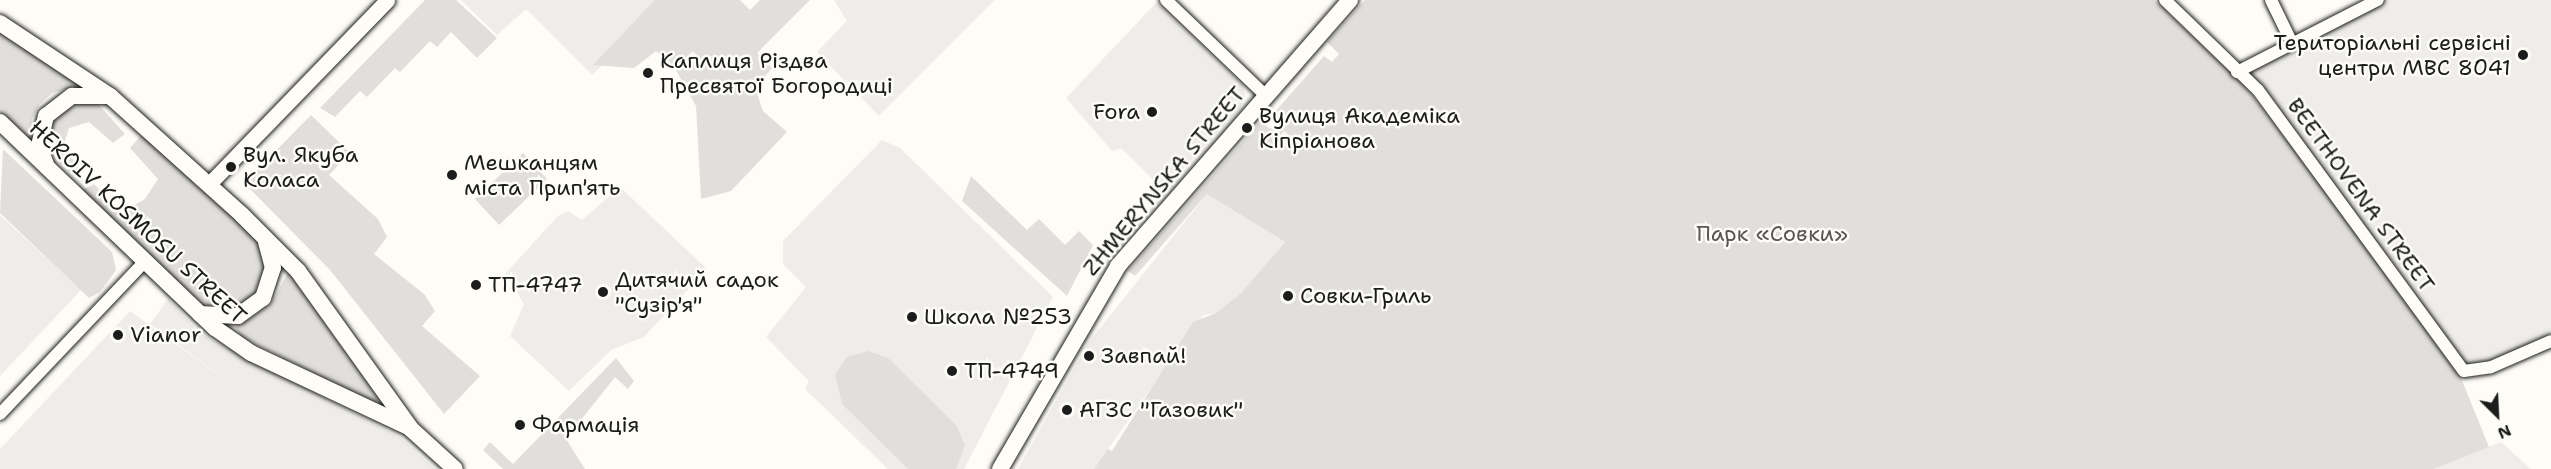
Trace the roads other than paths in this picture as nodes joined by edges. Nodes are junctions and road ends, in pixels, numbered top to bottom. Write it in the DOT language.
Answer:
graph roads {
  1 [pos="387,0"];
  2 [pos="1166,0"];
  3 [pos="1350,0"];
  4 [pos="2165,0"];
  5 [pos="2271,0"];
  6 [pos="2378,0"];
  7 [pos="0,23"];
  8 [pos="2292,43"];
  9 [pos="2237,72"];
  10 [pos="1265,95"];
  11 [pos="110,96"];
  12 [pos="0,122"];
  13 [pos="52,177"];
  14 [pos="209,184"];
  15 [pos="264,238"];
  16 [pos="144,262"];
  17 [pos="197,312"];
  18 [pos="2551,341"];
  19 [pos="0,414"];
  20 [pos="411,429"];
  21 [pos="455,469"];
  22 [pos="1000,469"];
  1 -- 14 [label="street"];
  2 -- 10 [label="street"];
  3 -- 10 [label="main road, ZHMERYNSKA STREET"];
  4 -- 9 [label="street, BEETHOVENA STREET"];
  5 -- 8 [label="street"];
  6 -- 8 [label="street"];
  7 -- 11 [label="main road, HEROIV KOSMOSU STREET"];
  8 -- 9 [label="street"];
  9 -- 18 [label="street, BEETHOVENA STREET"];
  10 -- 22 [label="main road, ZHMERYNSKA STREET"];
  11 -- 13 [label="main road"];
  11 -- 14 [label="main road, HEROIV KOSMOSU STREET"];
  12 -- 13 [label="main road, HEROIV KOSMOSU STREET"];
  13 -- 16 [label="main road, HEROIV KOSMOSU STREET"];
  14 -- 15 [label="main road, HEROIV KOSMOSU STREET"];
  15 -- 17 [label="main road"];
  15 -- 20 [label="main road, HEROIV KOSMOSU STREET"];
  16 -- 17 [label="main road, HEROIV KOSMOSU STREET"];
  16 -- 19 [label="street"];
  17 -- 20 [label="main road, HEROIV KOSMOSU STREET"];
  20 -- 21 [label="main road, HEROIV KOSMOSU STREET"];
}
